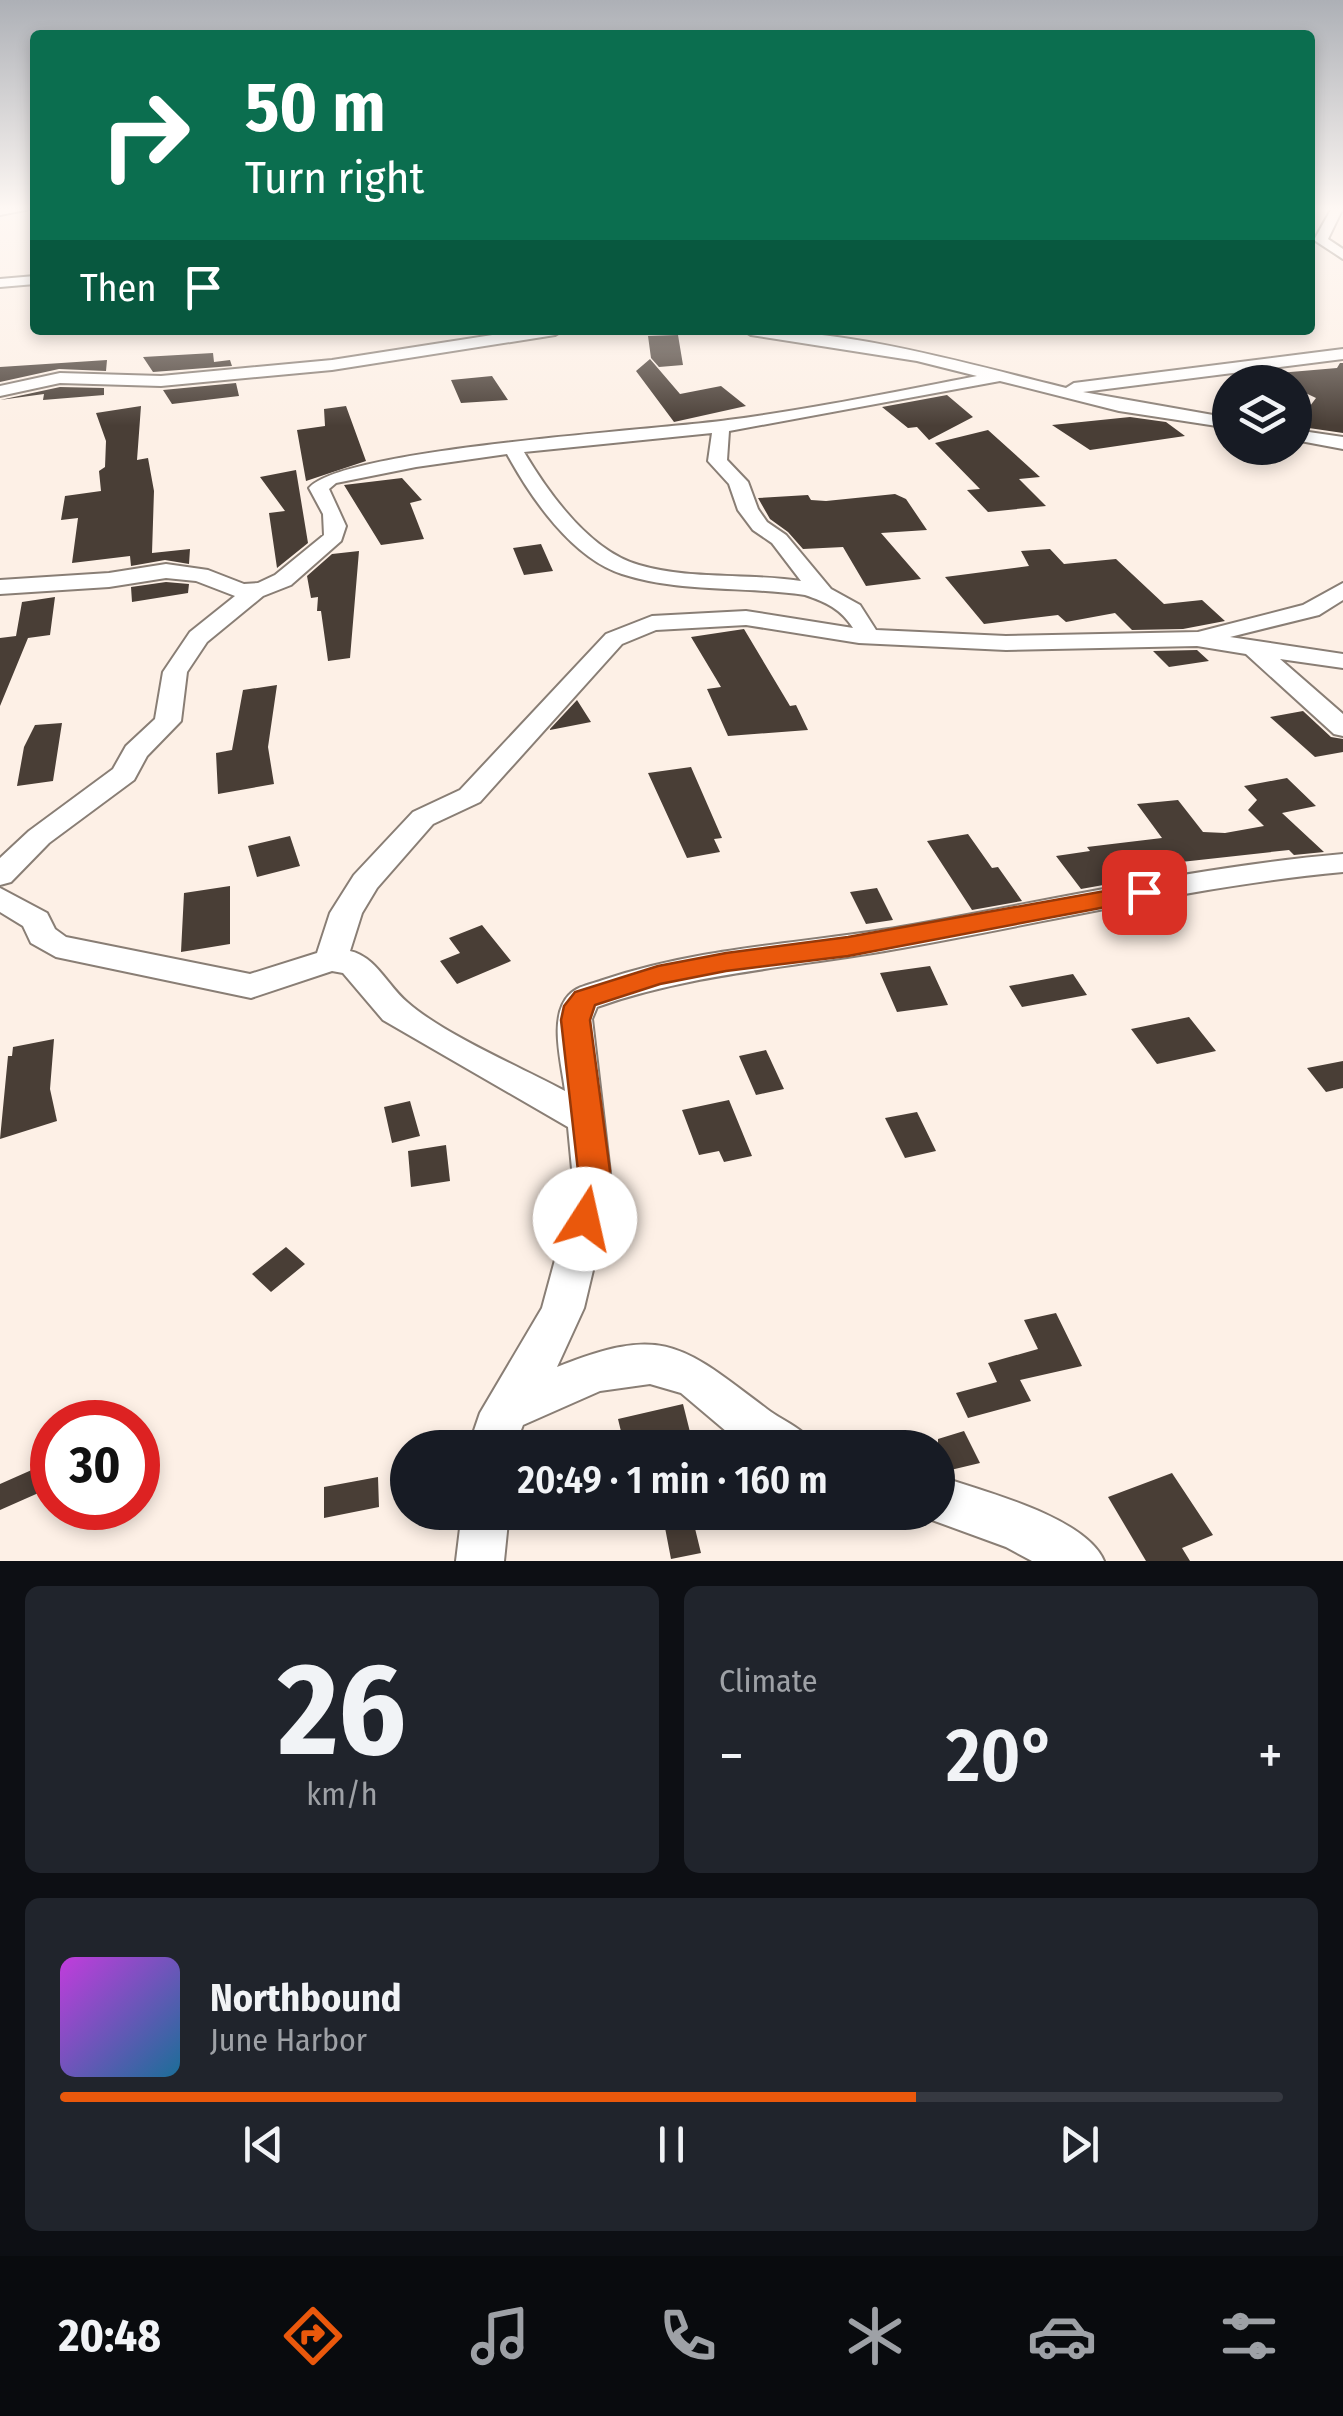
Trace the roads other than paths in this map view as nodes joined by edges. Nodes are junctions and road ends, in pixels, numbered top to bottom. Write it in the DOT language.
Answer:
graph roads {
  1 [pos="28,281"];
  2 [pos="2,284"];
  3 [pos="523,335"];
  4 [pos="816,335"];
  5 [pos="1343,354"];
  6 [pos="1002,376"];
  7 [pos="1062,390"];
  8 [pos="0,391"];
  9 [pos="1212,421"];
  10 [pos="718,426"];
  11 [pos="1312,438"];
  12 [pos="1343,444"];
  13 [pos="512,447"];
  14 [pos="0,587"];
  15 [pos="1343,590"];
  16 [pos="254,592"];
  17 [pos="822,594"];
  18 [pos="865,629"];
  19 [pos="1198,639"];
  20 [pos="1248,647"];
  21 [pos="1343,662"];
  22 [pos="1343,728"];
  23 [pos="1343,864"];
  24 [pos="0,875"];
  25 [pos="0,898"];
  26 [pos="331,960"];
  27 [pos="588,1120"];
  28 [pos="498,1429"];
  29 [pos="757,1430"];
  30 [pos="955,1505"];
  31 [pos="484,1530"];
  32 [pos="480,1561"];
  33 [pos="1080,1561"];
  1 -- 2 [label="street"];
  3 -- 8 [label="street"];
  4 -- 6 [label="street"];
  5 -- 7 [label="street"];
  6 -- 7 [label="street"];
  6 -- 10 [label="street"];
  7 -- 9 [label="street"];
  10 -- 13 [label="street"];
  10 -- 17 [label="street"];
  11 -- 12 [label="street"];
  13 -- 16 [label="street"];
  13 -- 17 [label="street"];
  14 -- 16 [label="street"];
  15 -- 19 [label="street"];
  16 -- 24 [label="street"];
  17 -- 18 [label="street"];
  19 -- 20 [label="street"];
  19 -- 26 [label="street"];
  20 -- 21 [label="street"];
  20 -- 22 [label="street"];
  23 -- 27 [label="street"];
  25 -- 26 [label="street"];
  26 -- 27 [label="street"];
  27 -- 28 [label="street"];
  28 -- 29 [label="street"];
  30 -- 33 [label="street"];
  31 -- 32 [label="street"];
}
